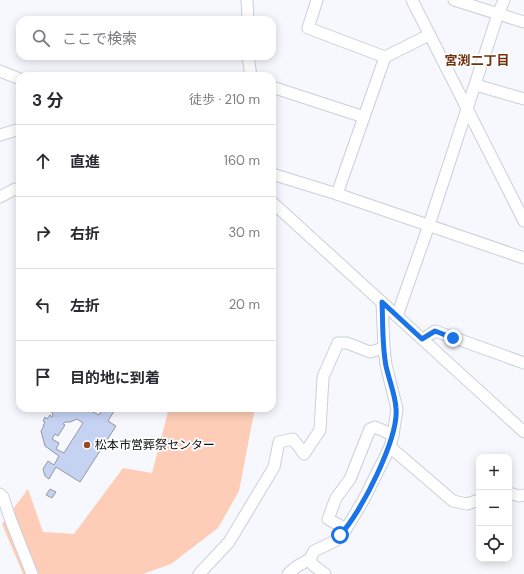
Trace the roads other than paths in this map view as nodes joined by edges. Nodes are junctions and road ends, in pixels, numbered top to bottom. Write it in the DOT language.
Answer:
graph roads {
  1 [pos="247,0"];
  2 [pos="317,0"];
  3 [pos="412,0"];
  4 [pos="454,0"];
  5 [pos="504,0"];
  6 [pos="498,14"];
  7 [pos="248,16"];
  8 [pos="524,22"];
  9 [pos="429,35"];
  10 [pos="385,57"];
  11 [pos="249,60"];
  12 [pos="0,71"];
  13 [pos="250,72"];
  14 [pos="16,77"];
  15 [pos="476,85"];
  16 [pos="276,88"];
  17 [pos="524,99"];
  18 [pos="468,111"];
  19 [pos="364,117"];
  20 [pos="16,130"];
  21 [pos="0,135"];
  22 [pos="276,175"];
  23 [pos="16,189"];
  24 [pos="337,194"];
  25 [pos="0,197"];
  26 [pos="276,206"];
  27 [pos="524,221"];
  28 [pos="429,225"];
  29 [pos="524,258"];
  30 [pos="382,302"];
  31 [pos="397,316"];
  32 [pos="422,339"];
  33 [pos="384,348"];
  34 [pos="524,363"];
  35 [pos="524,432"];
  36 [pos="393,435"];
  37 [pos="390,447"];
  38 [pos="512,494"];
  39 [pos="524,495"];
  40 [pos="1,496"];
  41 [pos="476,501"];
  42 [pos="346,529"];
  43 [pos="311,566"];
  44 [pos="32,574"];
  45 [pos="199,574"];
  46 [pos="288,574"];
  47 [pos="325,574"];
  1 -- 7 [label="street"];
  2 -- 10 [label="street"];
  3 -- 9 [label="street"];
  4 -- 6 [label="street"];
  5 -- 6 [label="street"];
  6 -- 8 [label="street"];
  6 -- 15 [label="street"];
  9 -- 10 [label="street"];
  9 -- 18 [label="street"];
  10 -- 19 [label="street"];
  11 -- 13 [label="street"];
  12 -- 14 [label="street"];
  15 -- 17 [label="street"];
  15 -- 18 [label="street"];
  16 -- 19 [label="street"];
  18 -- 27 [label="street"];
  18 -- 28 [label="street"];
  19 -- 24 [label="street"];
  20 -- 21 [label="street"];
  22 -- 24 [label="street"];
  23 -- 25 [label="street"];
  24 -- 28 [label="street"];
  26 -- 30 [label="street"];
  28 -- 29 [label="street"];
  28 -- 31 [label="street"];
  30 -- 31 [label="street"];
  30 -- 33 [label="street"];
  31 -- 32 [label="street"];
  32 -- 34 [label="street"];
  32 -- 35 [label="street"];
  33 -- 36 [label="street"];
  33 -- 45 [label="street"];
  36 -- 37 [label="street"];
  36 -- 42 [label="street"];
  37 -- 41 [label="street"];
  37 -- 42 [label="street"];
  38 -- 39 [label="street"];
  40 -- 44 [label="street"];
  42 -- 43 [label="street"];
  43 -- 46 [label="street"];
  43 -- 47 [label="street"];
}
